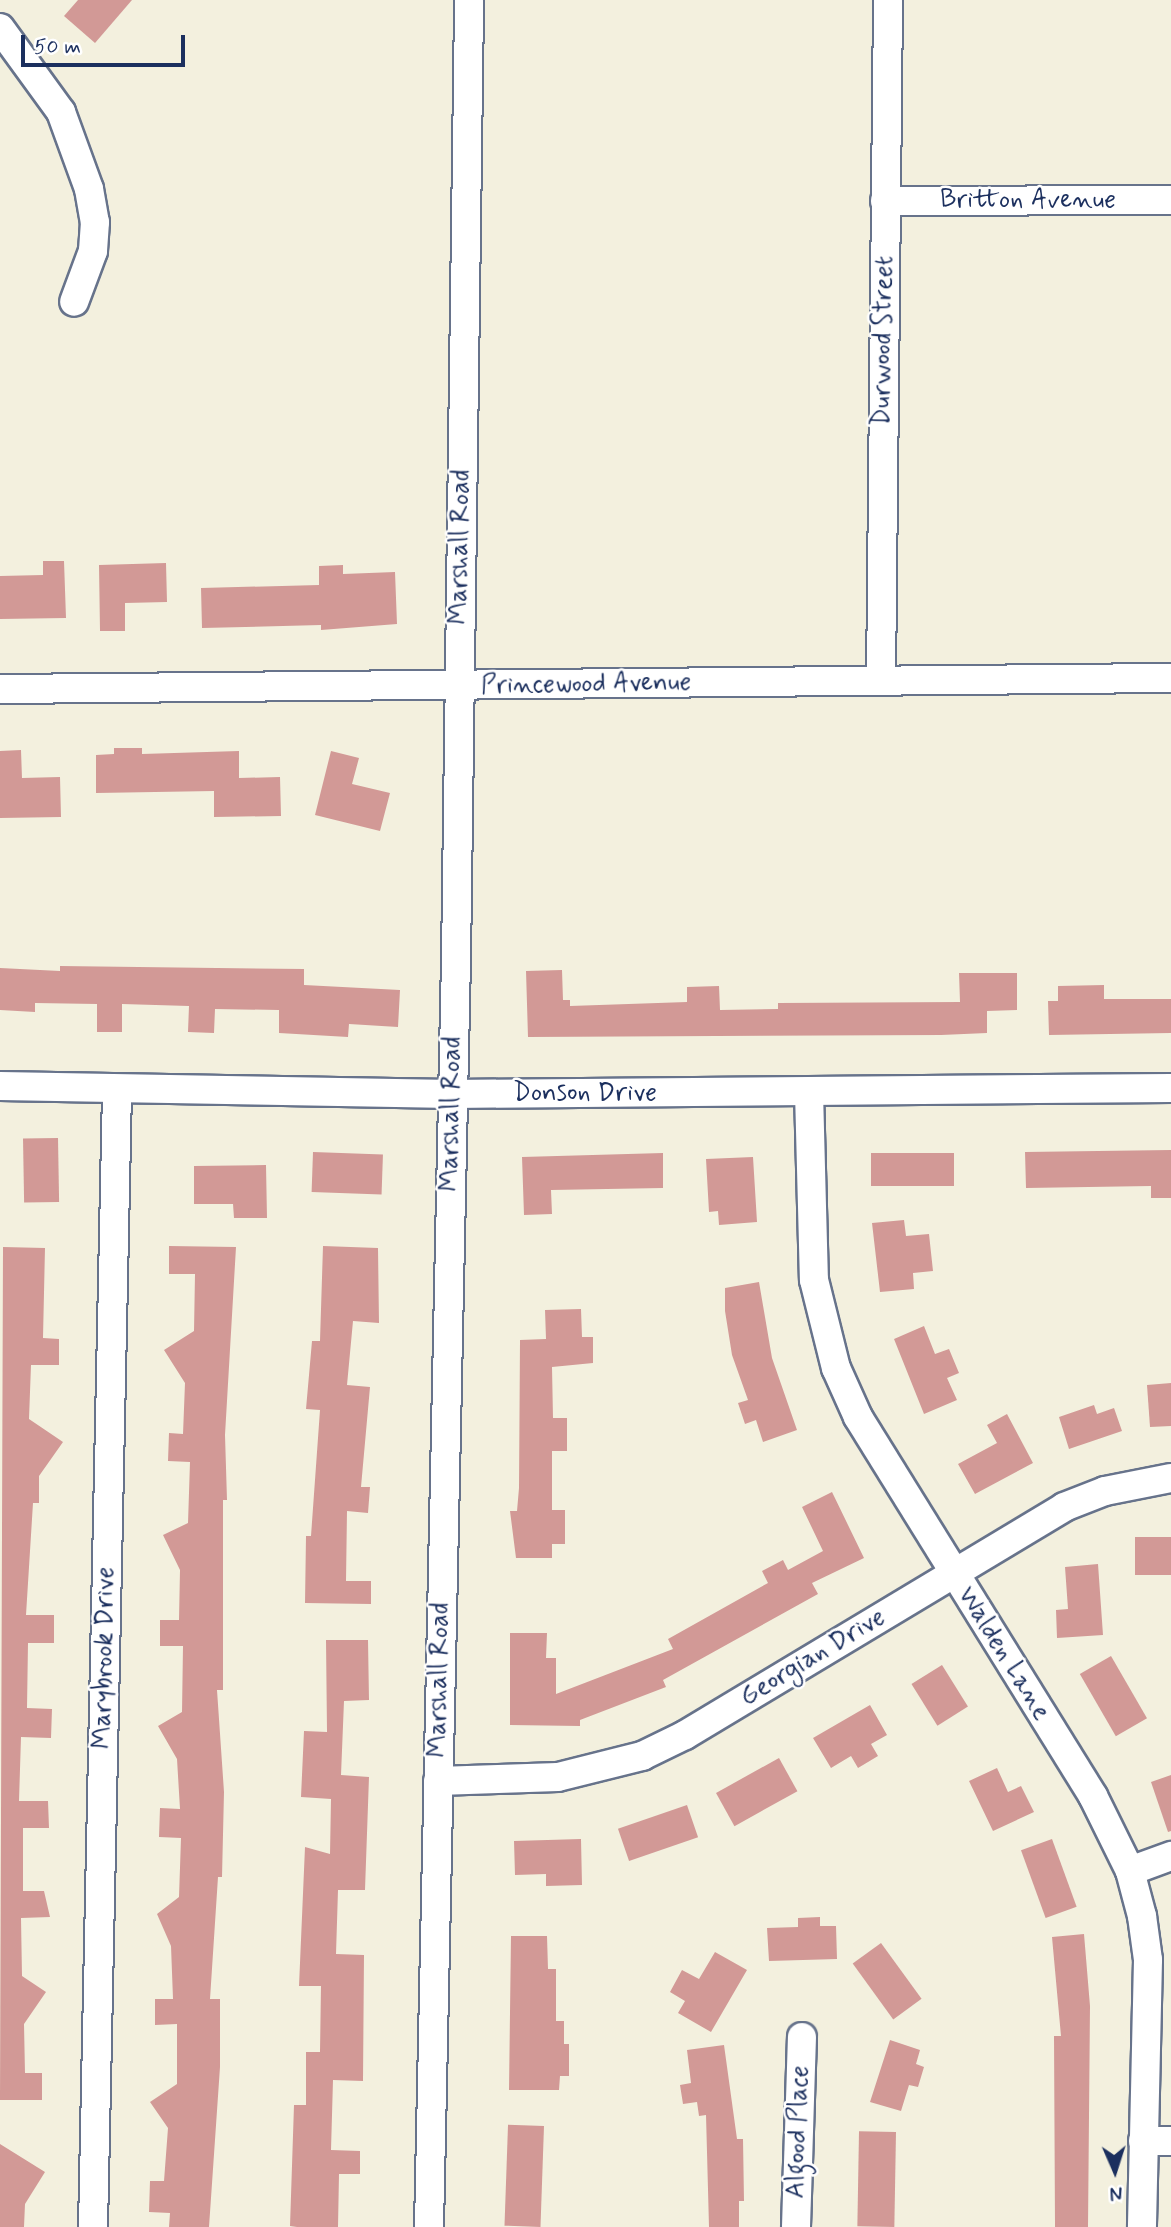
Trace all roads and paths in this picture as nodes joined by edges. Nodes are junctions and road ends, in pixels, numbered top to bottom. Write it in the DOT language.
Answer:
graph roads {
  1 [pos="469,0"];
  2 [pos="888,0"];
  3 [pos="0,28"];
  4 [pos="1171,200"];
  5 [pos="886,201"];
  6 [pos="74,302"];
  7 [pos="1171,678"];
  8 [pos="881,681"];
  9 [pos="459,687"];
  10 [pos="0,689"];
  11 [pos="0,1086"];
  12 [pos="1171,1088"];
  13 [pos="117,1089"];
  14 [pos="809,1092"];
  15 [pos="452,1094"];
  16 [pos="1171,1478"];
  17 [pos="952,1573"];
  18 [pos="438,1781"];
  19 [pos="1171,1856"];
  20 [pos="1130,1871"];
  21 [pos="802,2037"];
  22 [pos="1143,2141"];
  23 [pos="1171,2141"];
  24 [pos="93,2227"];
  25 [pos="429,2227"];
  26 [pos="796,2227"];
  27 [pos="1142,2227"];
  1 -- 9 [label="street, Marshall Road"];
  2 -- 5 [label="street, Durwood Street"];
  3 -- 6 [label="street"];
  4 -- 5 [label="street, Britton Avenue"];
  5 -- 8 [label="street, Durwood Street"];
  7 -- 8 [label="street, Princewood Avenue"];
  8 -- 9 [label="street, Princewood Avenue"];
  9 -- 10 [label="street, Princewood Avenue"];
  9 -- 15 [label="street, Marshall Road"];
  11 -- 13 [label="street, Donson Drive"];
  12 -- 14 [label="street, Donson Drive"];
  13 -- 15 [label="street, Donson Drive"];
  13 -- 24 [label="street, Marybrook Drive"];
  14 -- 15 [label="street, Donson Drive"];
  14 -- 17 [label="street, Walden Lane"];
  15 -- 18 [label="street, Marshall Road"];
  16 -- 17 [label="street, Georgian Drive"];
  17 -- 18 [label="street, Georgian Drive"];
  17 -- 20 [label="street, Walden Lane"];
  18 -- 25 [label="street, Marshall Road"];
  19 -- 20 [label="street"];
  20 -- 22 [label="street, Walden Lane"];
  21 -- 26 [label="street, Algood Place"];
  22 -- 23 [label="street"];
  22 -- 27 [label="street, Walden Lane"];
}
